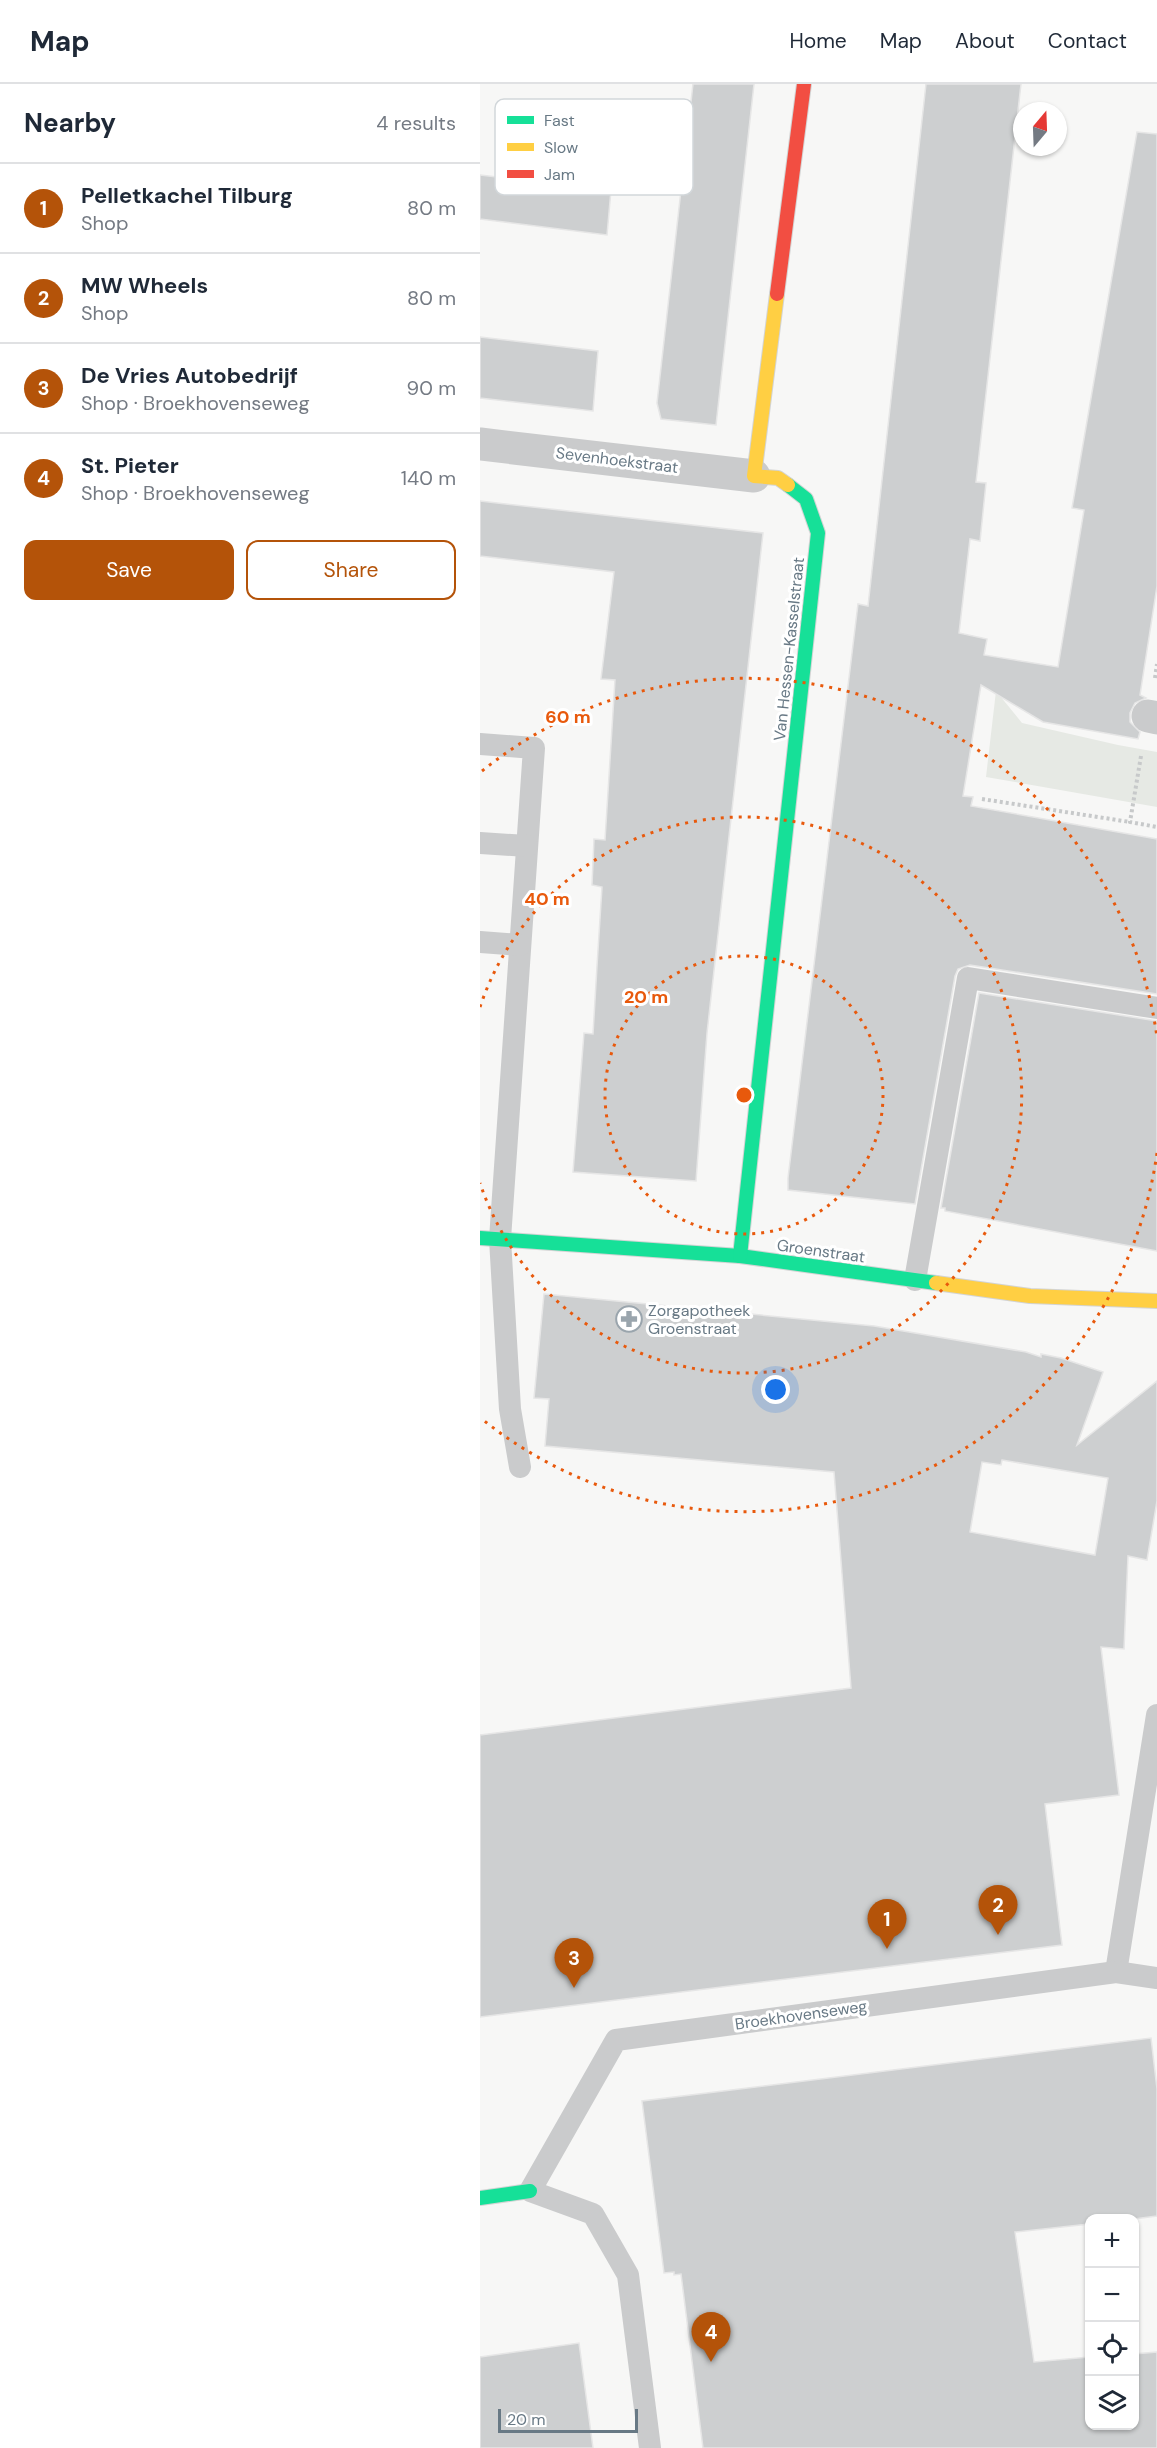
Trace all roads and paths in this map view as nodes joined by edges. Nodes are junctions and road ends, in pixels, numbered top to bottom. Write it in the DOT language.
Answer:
graph roads {
  1 [pos="804,84"];
  2 [pos="480,444"];
  3 [pos="754,476"];
  4 [pos="1152,717"];
  5 [pos="480,744"];
  6 [pos="982,799"];
  7 [pos="1130,822"];
  8 [pos="1157,827"];
  9 [pos="480,843"];
  10 [pos="527,846"];
  11 [pos="480,942"];
  12 [pos="520,945"];
  13 [pos="1157,1008"];
  14 [pos="490,1238"];
  15 [pos="740,1256"];
  16 [pos="915,1280"];
  17 [pos="1157,1301"];
  18 [pos="520,1467"];
  19 [pos="1157,1715"];
  20 [pos="1116,1972"];
  21 [pos="1157,1978"];
  22 [pos="530,2191"];
  23 [pos="480,2198"];
  24 [pos="650,2448"];
  1 -- 3 [label="street"];
  2 -- 3 [label="street, Sevenhoekstraat"];
  3 -- 15 [label="street, Van Hessen-Kasselstraat"];
  4 -- 7 [label="path"];
  5 -- 10 [label="lane"];
  6 -- 7 [label="path"];
  7 -- 8 [label="path"];
  9 -- 10 [label="lane"];
  10 -- 12 [label="lane"];
  11 -- 12 [label="lane"];
  12 -- 14 [label="lane"];
  13 -- 16 [label="lane"];
  14 -- 15 [label="street, Groenstraat"];
  14 -- 18 [label="lane"];
  15 -- 16 [label="street, Groenstraat"];
  16 -- 17 [label="street, Groenstraat"];
  19 -- 20 [label="lane"];
  20 -- 21 [label="lane, Broekhovenseweg"];
  20 -- 22 [label="lane, Broekhovenseweg"];
  22 -- 23 [label="street"];
  22 -- 24 [label="lane"];
}
